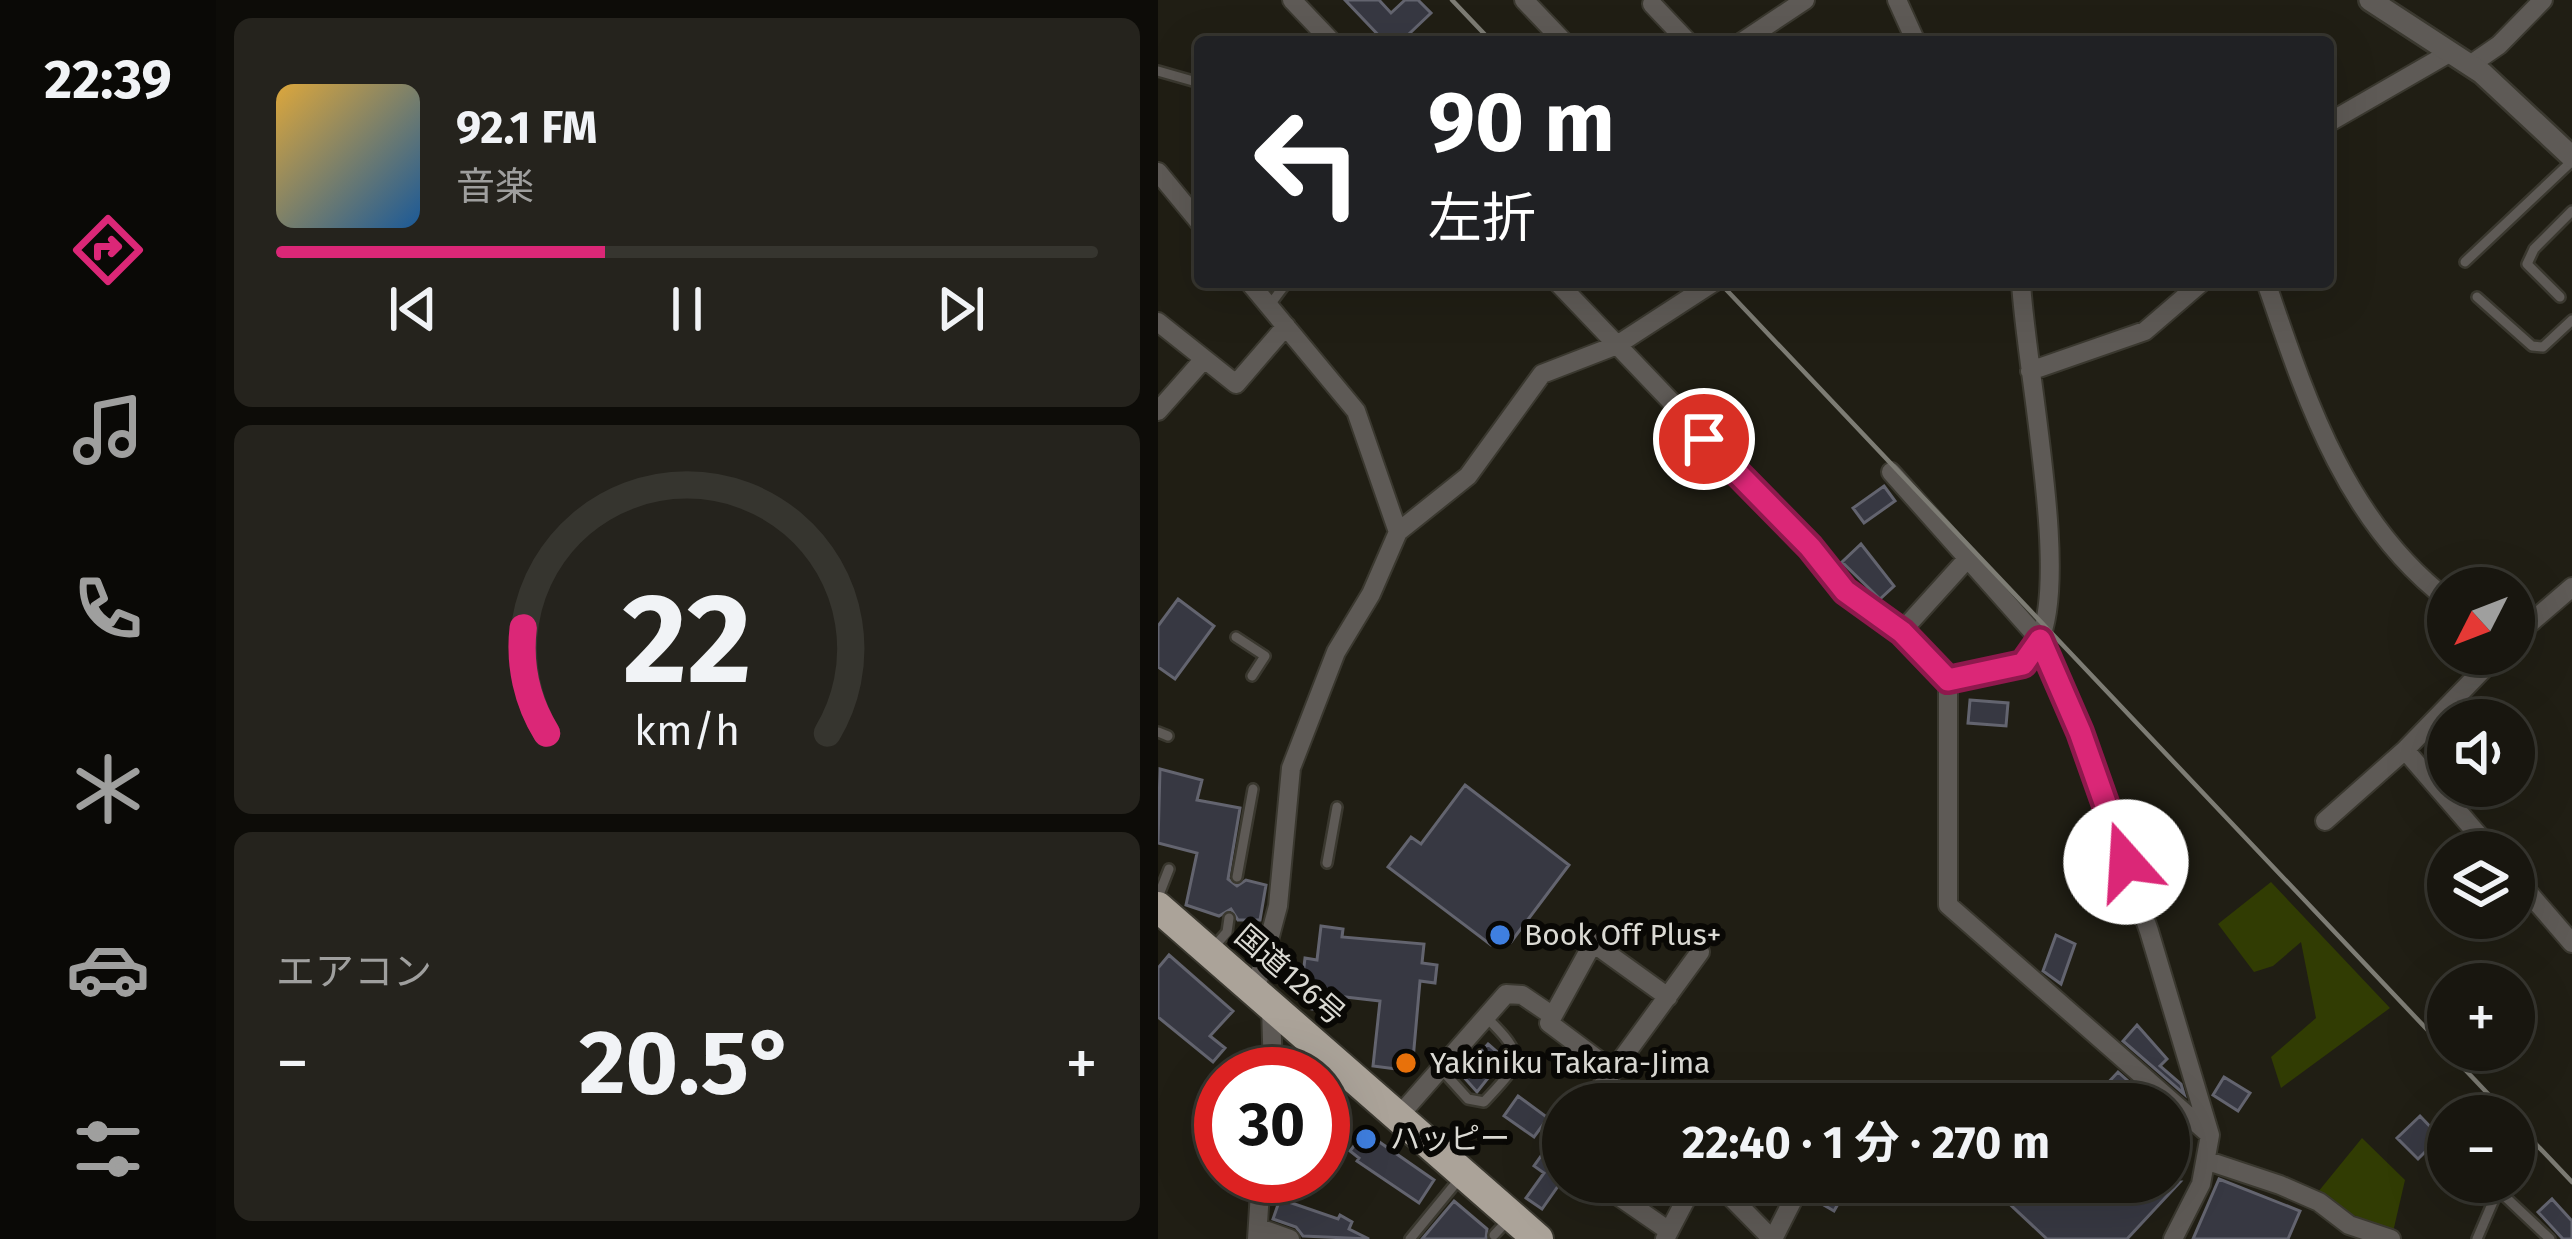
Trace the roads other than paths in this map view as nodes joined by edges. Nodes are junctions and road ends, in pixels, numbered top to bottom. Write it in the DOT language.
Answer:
graph roads {
  1 [pos="1292,0"];
  2 [pos="1524,0"];
  3 [pos="1805,0"];
  4 [pos="1897,0"];
  5 [pos="2370,0"];
  6 [pos="2543,0"];
  7 [pos="1652,4"];
  8 [pos="1326,36"];
  9 [pos="1558,36"];
  10 [pos="1682,36"];
  11 [pos="1751,36"];
  12 [pos="1913,36"];
  13 [pos="2461,58"];
  14 [pos="1158,71"];
  15 [pos="1194,80"];
  16 [pos="2334,120"];
  17 [pos="2572,159"];
  18 [pos="1158,172"];
  19 [pos="2572,211"];
  20 [pos="1194,216"];
  21 [pos="2465,262"];
  22 [pos="1254,288"];
  23 [pos="1282,288"];
  24 [pos="1563,288"];
  25 [pos="1705,288"];
  26 [pos="2022,288"];
  27 [pos="2195,288"];
  28 [pos="2268,288"];
  29 [pos="2477,297"];
  30 [pos="2560,297"];
  31 [pos="1269,306"];
  32 [pos="2572,320"];
  33 [pos="1158,322"];
  34 [pos="1286,326"];
  35 [pos="1616,345"];
  36 [pos="1204,358"];
  37 [pos="2030,370"];
  38 [pos="1158,411"];
  39 [pos="1891,472"];
  40 [pos="1398,532"];
  41 [pos="1967,558"];
  42 [pos="2427,582"];
  43 [pos="2572,587"];
  44 [pos="2535,619"];
  45 [pos="1902,632"];
  46 [pos="1236,637"];
  47 [pos="2040,640"];
  48 [pos="2478,675"];
  49 [pos="1252,676"];
  50 [pos="1948,680"];
  51 [pos="2405,750"];
  52 [pos="1252,789"];
  53 [pos="1337,807"];
  54 [pos="2325,821"];
  55 [pos="2475,831"];
  56 [pos="1327,863"];
  57 [pos="1169,869"];
  58 [pos="1237,877"];
  59 [pos="1158,897"];
  60 [pos="2535,900"];
  61 [pos="1158,907"];
  62 [pos="1229,918"];
  63 [pos="2572,943"];
  64 [pos="1210,952"];
  65 [pos="1700,952"];
  66 [pos="1668,997"];
  67 [pos="1263,999"];
  68 [pos="1485,1016"];
  69 [pos="1553,1016"];
  70 [pos="1269,1047"];
  71 [pos="1440,1068"];
  72 [pos="1613,1071"];
  73 [pos="1604,1083"];
  74 [pos="1398,1117"];
  75 [pos="2210,1135"];
  76 [pos="2208,1161"];
  77 [pos="1463,1174"];
  78 [pos="1260,1203"];
  79 [pos="1625,1203"];
  80 [pos="1684,1203"];
  81 [pos="1737,1203"];
  82 [pos="1791,1203"];
  83 [pos="1258,1234"];
  84 [pos="1667,1235"];
  85 [pos="1290,1239"];
  86 [pos="1410,1239"];
  87 [pos="1538,1239"];
  88 [pos="1773,1239"];
  89 [pos="2173,1239"];
  90 [pos="2391,1239"];
  91 [pos="2477,1239"];
  92 [pos="2549,1239"];
  1 -- 8 [label="street"];
  2 -- 9 [label="street"];
  3 -- 11 [label="street"];
  4 -- 12 [label="street"];
  5 -- 13 [label="street"];
  6 -- 13 [label="street"];
  7 -- 10 [label="street"];
  13 -- 16 [label="street"];
  13 -- 17 [label="street"];
  14 -- 15 [label="lane"];
  17 -- 21 [label="lane"];
  18 -- 20 [label="street"];
  19 -- 30 [label="lane"];
  22 -- 31 [label="street"];
  23 -- 31 [label="lane"];
  24 -- 35 [label="street"];
  25 -- 35 [label="street"];
  26 -- 37 [label="street"];
  27 -- 37 [label="street"];
  28 -- 42 [label="street"];
  29 -- 32 [label="lane"];
  31 -- 34 [label="street"];
  33 -- 36 [label="street"];
  34 -- 36 [label="street"];
  34 -- 40 [label="street"];
  35 -- 40 [label="street"];
  35 -- 45 [label="street"];
  36 -- 38 [label="street"];
  37 -- 47 [label="street"];
  39 -- 41 [label="street"];
  40 -- 67 [label="street"];
  41 -- 45 [label="street"];
  41 -- 47 [label="street"];
  43 -- 44 [label="street"];
  45 -- 50 [label="street"];
  46 -- 49 [label="lane"];
  47 -- 50 [label="street"];
  47 -- 75 [label="street"];
  48 -- 51 [label="street"];
  50 -- 75 [label="street"];
  51 -- 54 [label="street"];
  51 -- 55 [label="street"];
  52 -- 58 [label="lane"];
  53 -- 56 [label="lane"];
  57 -- 59 [label="lane"];
  60 -- 63 [label="street"];
  61 -- 64 [label="highway, 国道126号"];
  62 -- 64 [label="lane"];
  64 -- 67 [label="highway, 国道126号"];
  65 -- 66 [label="street"];
  66 -- 69 [label="street"];
  66 -- 72 [label="street"];
  67 -- 70 [label="street"];
  67 -- 74 [label="highway, 国道126号"];
  68 -- 69 [label="street"];
  68 -- 71 [label="street"];
  68 -- 71 [label="lane"];
  69 -- 72 [label="street"];
  71 -- 74 [label="street"];
  72 -- 73 [label="street"];
  74 -- 77 [label="highway, 国道126号"];
  75 -- 76 [label="street"];
  76 -- 89 [label="street"];
  76 -- 90 [label="street"];
  77 -- 86 [label="lane"];
  77 -- 87 [label="highway, 国道126号"];
  78 -- 83 [label="street"];
  79 -- 84 [label="street"];
  80 -- 84 [label="street"];
  81 -- 88 [label="street"];
  82 -- 88 [label="street"];
  83 -- 85 [label="street"];
  91 -- 92 [label="lane"];
}
